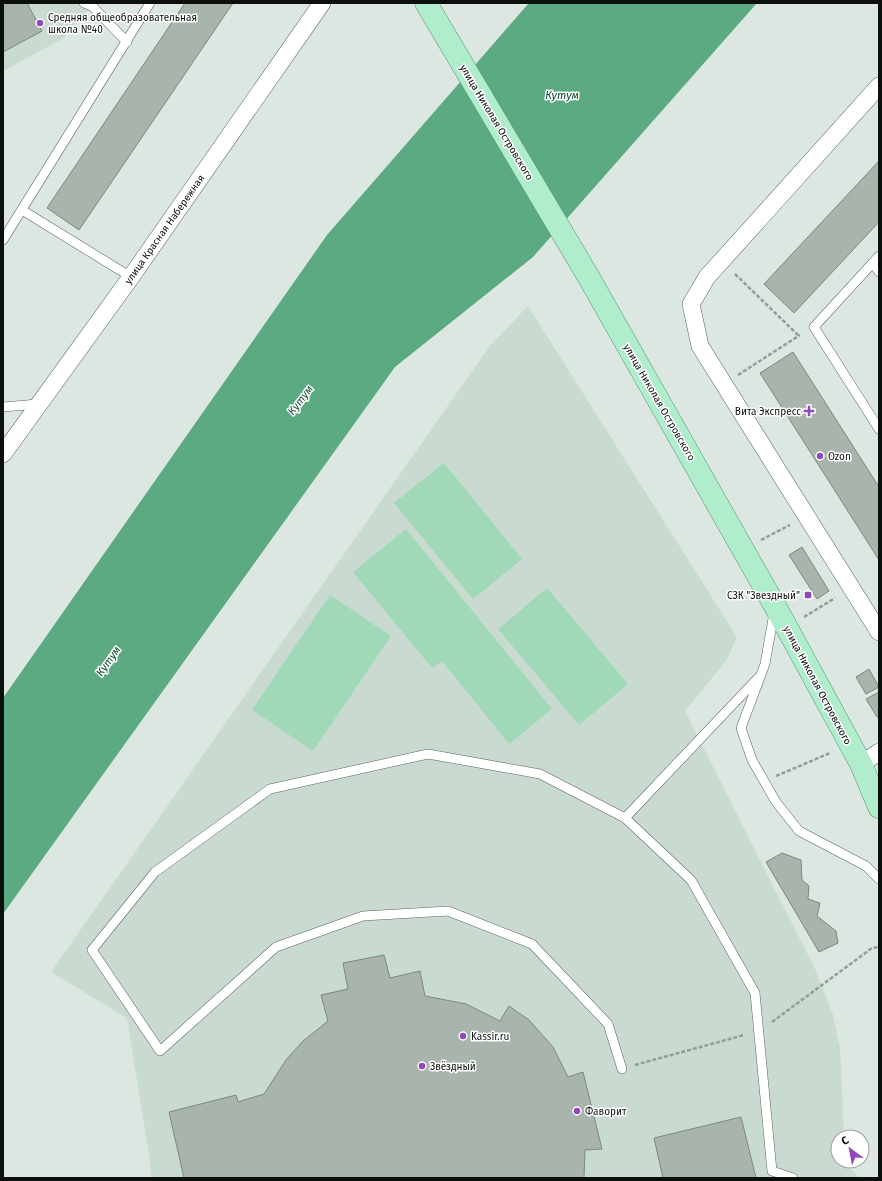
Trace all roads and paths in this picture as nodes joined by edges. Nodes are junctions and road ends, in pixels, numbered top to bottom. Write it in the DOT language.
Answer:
graph roads {
  1 [pos="84,3"];
  2 [pos="150,3"];
  3 [pos="322,3"];
  4 [pos="426,4"];
  5 [pos="127,42"];
  6 [pos="879,86"];
  7 [pos="22,210"];
  8 [pos="3,240"];
  9 [pos="876,259"];
  10 [pos="721,261"];
  11 [pos="879,272"];
  12 [pos="131,277"];
  13 [pos="814,327"];
  14 [pos="799,336"];
  15 [pos="724,384"];
  16 [pos="38,404"];
  17 [pos="3,407"];
  18 [pos="879,429"];
  19 [pos="3,454"];
  20 [pos="806,516"];
  21 [pos="744,550"];
  22 [pos="851,588"];
  23 [pos="776,606"];
  24 [pos="803,617"];
  25 [pos="879,632"];
  26 [pos="760,675"];
  27 [pos="850,744"];
  28 [pos="879,752"];
  29 [pos="861,764"];
  30 [pos="764,781"];
  31 [pos="879,807"];
  32 [pos="625,818"];
  33 [pos="879,879"];
  34 [pos="622,1069"];
  35 [pos="794,1178"];
  1 -- 5 [label="lane"];
  2 -- 5 [label="lane"];
  3 -- 12 [label="street, улица Красная Набережная"];
  4 -- 21 [label="main road, улица Николая Островского"];
  5 -- 7 [label="lane"];
  6 -- 10 [label="street"];
  7 -- 8 [label="lane"];
  7 -- 12 [label="lane"];
  9 -- 11 [label="lane"];
  9 -- 13 [label="lane"];
  10 -- 14 [label="path"];
  10 -- 15 [label="street"];
  12 -- 16 [label="street, улица Красная Набережная"];
  13 -- 14 [label="path"];
  13 -- 18 [label="lane"];
  14 -- 15 [label="path"];
  15 -- 20 [label="street"];
  16 -- 17 [label="lane"];
  16 -- 19 [label="street, улица Красная Набережная"];
  20 -- 21 [label="path"];
  20 -- 22 [label="street"];
  21 -- 23 [label="main road, улица Николая Островского"];
  22 -- 24 [label="path"];
  22 -- 25 [label="street"];
  23 -- 26 [label="lane"];
  23 -- 27 [label="main road, улица Николая Островского"];
  26 -- 30 [label="lane"];
  26 -- 32 [label="lane"];
  27 -- 29 [label="main road, улица Николая Островского"];
  27 -- 30 [label="path"];
  28 -- 29 [label="street"];
  29 -- 31 [label="main road, улица Николая Островского"];
  30 -- 33 [label="lane"];
  32 -- 34 [label="lane"];
  32 -- 35 [label="lane"];
}
